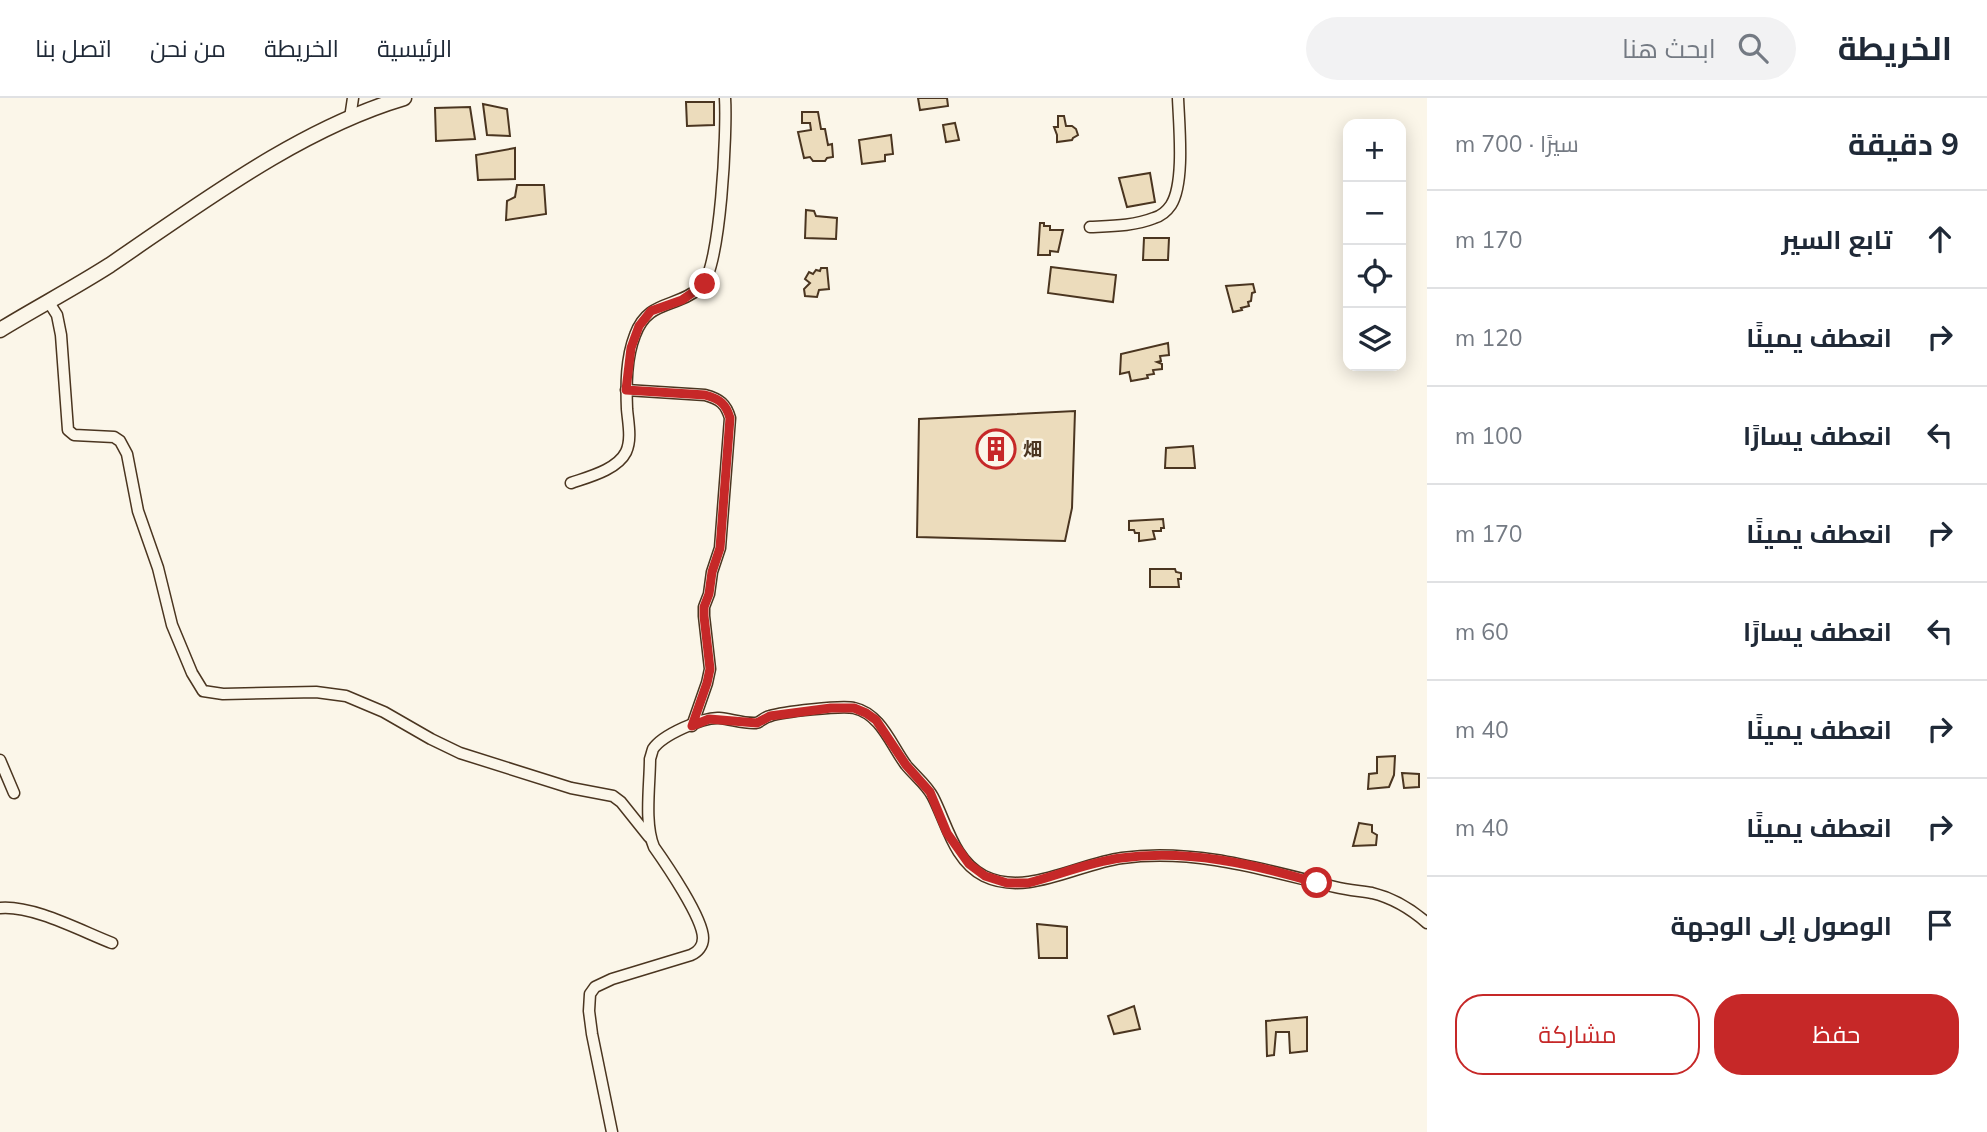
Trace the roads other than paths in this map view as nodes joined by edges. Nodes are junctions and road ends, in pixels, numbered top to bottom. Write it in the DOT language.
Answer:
graph roads {
  1 [pos="354,98"];
  2 [pos="404,98"];
  3 [pos="725,98"];
  4 [pos="1178,98"];
  5 [pos="350,118"];
  6 [pos="1090,227"];
  7 [pos="48,301"];
  8 [pos="0,330"];
  9 [pos="626,390"];
  10 [pos="571,483"];
  11 [pos="692,726"];
  12 [pos="0,760"];
  13 [pos="14,793"];
  14 [pos="651,840"];
  15 [pos="0,908"];
  16 [pos="1427,923"];
  17 [pos="112,943"];
  18 [pos="612,1132"];
  1 -- 5 [label="street"];
  2 -- 5 [label="street"];
  3 -- 9 [label="street"];
  4 -- 6 [label="street"];
  5 -- 7 [label="street"];
  7 -- 8 [label="street"];
  7 -- 14 [label="street"];
  9 -- 10 [label="street"];
  9 -- 11 [label="street"];
  11 -- 14 [label="street"];
  11 -- 16 [label="street"];
  12 -- 13 [label="street"];
  14 -- 18 [label="street"];
  15 -- 17 [label="street"];
}
